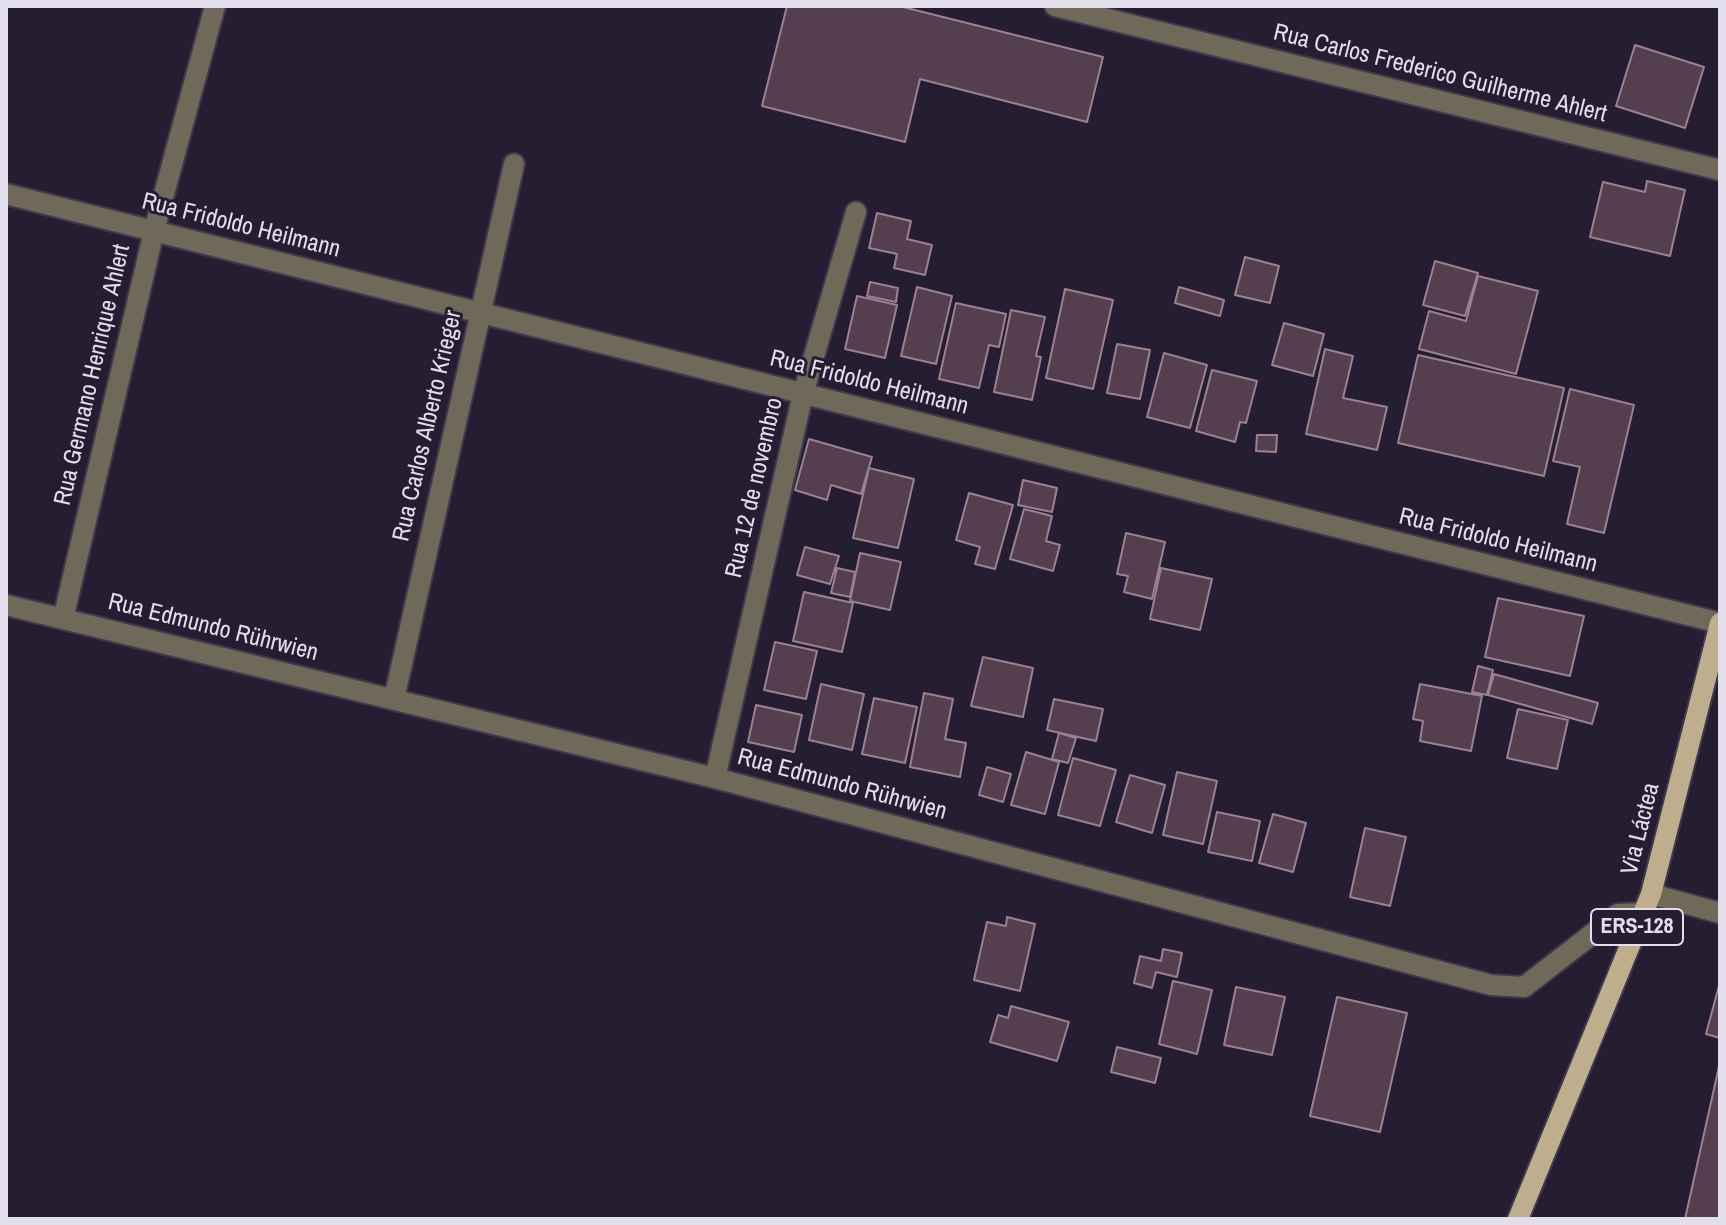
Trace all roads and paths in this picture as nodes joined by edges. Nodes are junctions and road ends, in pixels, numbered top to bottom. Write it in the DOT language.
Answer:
graph roads {
  1 [pos="215,6"];
  2 [pos="1055,6"];
  3 [pos="514,164"];
  4 [pos="1720,170"];
  5 [pos="6,194"];
  6 [pos="856,212"];
  7 [pos="154,231"];
  8 [pos="480,313"];
  9 [pos="803,394"];
  10 [pos="6,605"];
  11 [pos="63,619"];
  12 [pos="1720,623"];
  13 [pos="394,699"];
  14 [pos="715,778"];
  15 [pos="1646,903"];
  16 [pos="1720,913"];
  17 [pos="1518,1219"];
  1 -- 7 [label="street, Rua Germano Henrique Ahlert"];
  2 -- 4 [label="street, Rua Carlos Frederico Guilherme Ahlert"];
  3 -- 8 [label="street, Rua Carlos Alberto Krieger"];
  5 -- 7 [label="street, Rua Fridoldo Heilmann"];
  6 -- 9 [label="street, Rua 12 de novembro"];
  7 -- 8 [label="street, Rua Fridoldo Heilmann"];
  7 -- 11 [label="street, Rua Germano Henrique Ahlert"];
  8 -- 9 [label="street, Rua Fridoldo Heilmann"];
  8 -- 13 [label="street, Rua Carlos Alberto Krieger"];
  9 -- 12 [label="street, Rua Fridoldo Heilmann"];
  9 -- 14 [label="street, Rua 12 de novembro"];
  10 -- 11 [label="street, Rua Edmundo Rührwien"];
  11 -- 13 [label="street, Rua Edmundo Rührwien"];
  12 -- 15 [label="main road, Via Láctea / ERS-128"];
  13 -- 14 [label="street, Rua Edmundo Rührwien"];
  14 -- 15 [label="street, Rua Edmundo Rührwien"];
  15 -- 16 [label="street"];
  15 -- 17 [label="main road, Via Láctea / ERS-128"];
}
